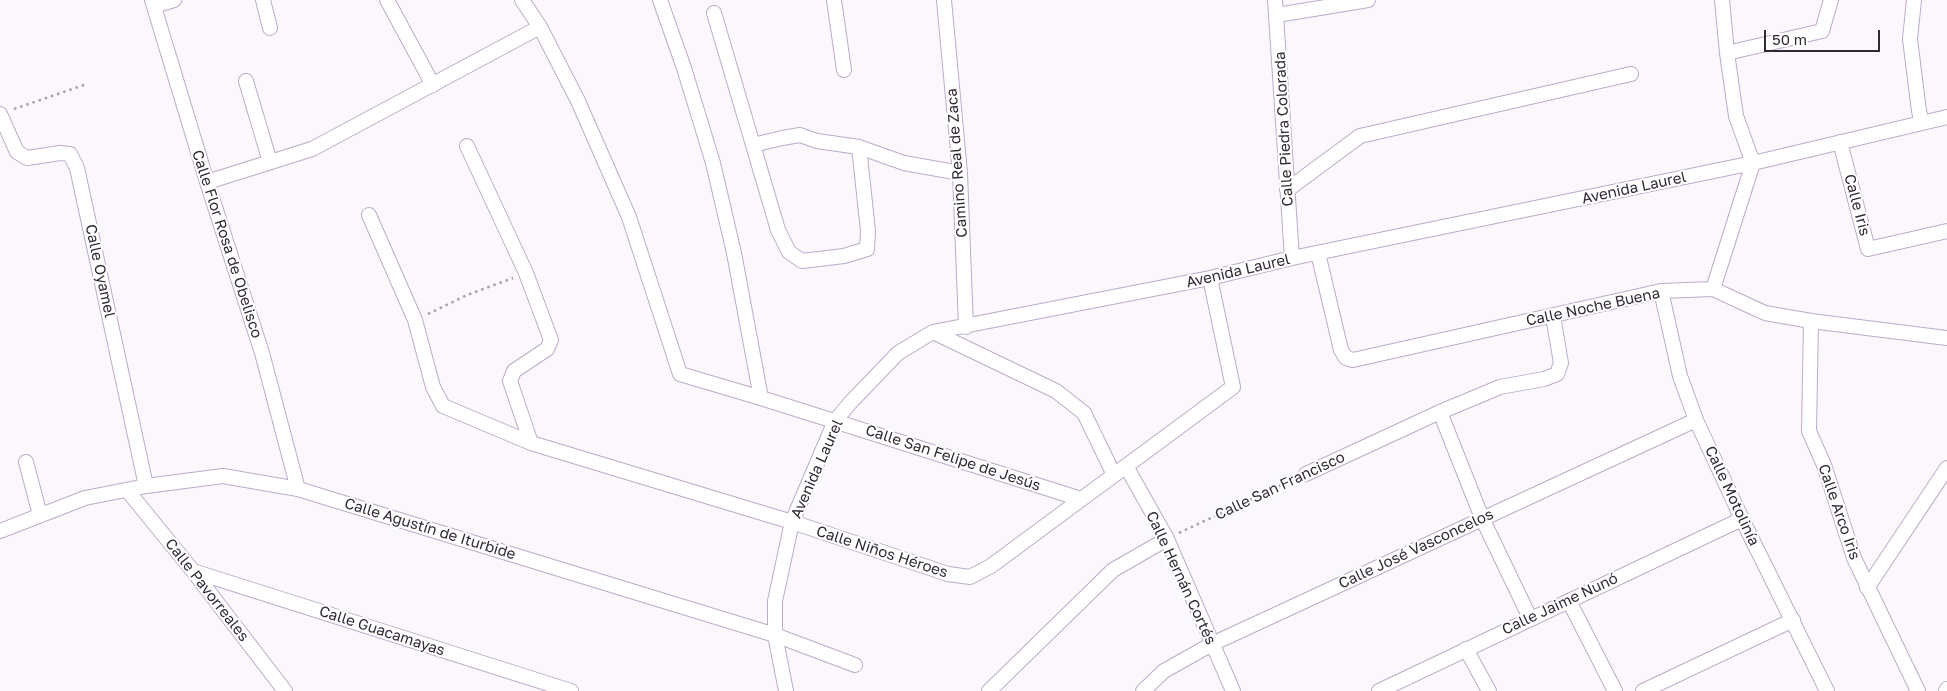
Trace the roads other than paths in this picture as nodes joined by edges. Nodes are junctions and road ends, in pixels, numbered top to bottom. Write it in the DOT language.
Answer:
graph roads {
  1 [pos="174,0"];
  2 [pos="263,0"];
  3 [pos="387,0"];
  4 [pos="522,0"];
  5 [pos="660,0"];
  6 [pos="834,0"];
  7 [pos="944,0"];
  8 [pos="1275,0"];
  9 [pos="1368,0"];
  10 [pos="1722,0"];
  11 [pos="1831,0"];
  12 [pos="1914,0"];
  13 [pos="153,3"];
  14 [pos="714,13"];
  15 [pos="1277,15"];
  16 [pos="540,27"];
  17 [pos="270,28"];
  18 [pos="1727,53"];
  19 [pos="844,70"];
  20 [pos="1631,74"];
  21 [pos="246,81"];
  22 [pos="433,84"];
  23 [pos="0,113"];
  24 [pos="1947,117"];
  25 [pos="1922,123"];
  26 [pos="1840,142"];
  27 [pos="467,146"];
  28 [pos="753,146"];
  29 [pos="859,147"];
  30 [pos="270,162"];
  31 [pos="1753,163"];
  32 [pos="960,173"];
  33 [pos="207,182"];
  34 [pos="1287,190"];
  35 [pos="370,215"];
  36 [pos="1947,231"];
  37 [pos="1318,253"];
  38 [pos="1292,258"];
  39 [pos="1210,278"];
  40 [pos="1713,289"];
  41 [pos="1661,291"];
  42 [pos="1553,316"];
  43 [pos="1811,321"];
  44 [pos="966,327"];
  45 [pos="933,332"];
  46 [pos="1947,338"];
  47 [pos="761,398"];
  48 [pos="1440,412"];
  49 [pos="1696,420"];
  50 [pos="835,421"];
  51 [pos="532,443"];
  52 [pos="26,462"];
  53 [pos="1126,466"];
  54 [pos="1947,468"];
  55 [pos="1306,474"];
  56 [pos="1114,475"];
  57 [pos="146,486"];
  58 [pos="298,489"];
  59 [pos="127,490"];
  60 [pos="1082,499"];
  61 [pos="40,515"];
  62 [pos="1482,518"];
  63 [pos="1742,519"];
  64 [pos="792,522"];
  65 [pos="0,531"];
  66 [pos="1167,539"];
  67 [pos="193,571"];
  68 [pos="1867,588"];
  69 [pos="1568,600"];
  70 [pos="1530,618"];
  71 [pos="1793,620"];
  72 [pos="775,635"];
  73 [pos="1212,644"];
  74 [pos="1466,649"];
  75 [pos="855,665"];
  76 [pos="285,691"];
  77 [pos="571,691"];
  78 [pos="786,691"];
  79 [pos="989,691"];
  80 [pos="1143,691"];
  81 [pos="1233,691"];
  82 [pos="1379,691"];
  83 [pos="1489,691"];
  84 [pos="1615,691"];
  85 [pos="1643,691"];
  86 [pos="1827,691"];
  87 [pos="1918,691"];
  1 -- 13 [label="street"];
  2 -- 17 [label="street"];
  3 -- 22 [label="street"];
  4 -- 16 [label="street"];
  5 -- 47 [label="street"];
  6 -- 19 [label="street"];
  7 -- 32 [label="street, Camino Real de Zaca"];
  8 -- 15 [label="street, Calle Piedra Colorada"];
  9 -- 15 [label="street"];
  10 -- 18 [label="street"];
  11 -- 18 [label="street"];
  12 -- 25 [label="street"];
  13 -- 33 [label="street, Calle Flor Rosa de Obelisco"];
  14 -- 28 [label="street"];
  15 -- 34 [label="street, Calle Piedra Colorada"];
  16 -- 22 [label="street"];
  16 -- 47 [label="street, Calle San Felipe de Jesús"];
  18 -- 31 [label="street"];
  20 -- 34 [label="street"];
  21 -- 30 [label="street"];
  22 -- 30 [label="street"];
  23 -- 57 [label="street, Calle Oyamel"];
  24 -- 25 [label="street, Avenida Laurel"];
  25 -- 26 [label="street, Avenida Laurel"];
  26 -- 31 [label="street, Avenida Laurel"];
  26 -- 36 [label="street, Calle Iris"];
  27 -- 51 [label="street"];
  28 -- 29 [label="street"];
  28 -- 29 [label="street"];
  29 -- 32 [label="street"];
  30 -- 33 [label="street"];
  31 -- 37 [label="street, Avenida Laurel"];
  31 -- 40 [label="street"];
  32 -- 44 [label="street, Camino Real de Zaca"];
  33 -- 58 [label="street, Calle Flor Rosa de Obelisco"];
  34 -- 38 [label="street, Calle Piedra Colorada"];
  35 -- 51 [label="street, Calle Niños Héroes"];
  37 -- 38 [label="street, Avenida Laurel"];
  37 -- 42 [label="street, Calle Noche Buena"];
  38 -- 39 [label="street, Avenida Laurel"];
  39 -- 44 [label="street, Avenida Laurel"];
  39 -- 53 [label="street, Calle Niños Héroes"];
  40 -- 41 [label="street, Calle Noche Buena"];
  40 -- 43 [label="street, Calle Noche Buena"];
  41 -- 42 [label="street, Calle Noche Buena"];
  41 -- 49 [label="street, Calle Motolinía"];
  42 -- 48 [label="street, Calle San Francisco"];
  43 -- 46 [label="street, Calle Noche Buena"];
  43 -- 68 [label="street, Calle Arco Iris"];
  44 -- 45 [label="street, Avenida Laurel"];
  45 -- 50 [label="street, Avenida Laurel"];
  45 -- 56 [label="street"];
  47 -- 50 [label="street, Calle San Felipe de Jesús"];
  48 -- 55 [label="street, Calle San Francisco"];
  48 -- 62 [label="street"];
  49 -- 62 [label="street, Calle José Vasconcelos"];
  49 -- 63 [label="street, Calle Motolinía"];
  50 -- 60 [label="street, Calle San Felipe de Jesús"];
  50 -- 64 [label="street, Avenida Laurel"];
  51 -- 64 [label="street, Calle Niños Héroes"];
  52 -- 61 [label="street"];
  53 -- 56 [label="street, Calle Niños Héroes"];
  53 -- 66 [label="street, Calle Hernán Cortés"];
  54 -- 68 [label="street"];
  56 -- 60 [label="street, Calle Niños Héroes"];
  57 -- 58 [label="street, Calle Agustín de Iturbide"];
  57 -- 59 [label="street, Calle Agustín de Iturbide"];
  58 -- 72 [label="street, Calle Agustín de Iturbide"];
  59 -- 61 [label="street, Calle Agustín de Iturbide"];
  59 -- 67 [label="street, Calle Pavorreales"];
  60 -- 64 [label="street, Calle Niños Héroes"];
  61 -- 65 [label="street, Calle Agustín de Iturbide"];
  62 -- 70 [label="street"];
  62 -- 73 [label="street, Calle José Vasconcelos"];
  63 -- 69 [label="street, Calle Jaime Nunó"];
  63 -- 71 [label="street, Calle Motolinía"];
  64 -- 72 [label="street, Avenida Laurel"];
  66 -- 73 [label="street, Calle Hernán Cortés"];
  66 -- 79 [label="street"];
  67 -- 76 [label="street, Calle Pavorreales"];
  67 -- 77 [label="street, Calle Guacamayas"];
  68 -- 87 [label="street, Calle Arco Iris"];
  69 -- 70 [label="street, Calle Jaime Nunó"];
  69 -- 84 [label="street"];
  70 -- 74 [label="street, Calle Jaime Nunó"];
  71 -- 85 [label="street"];
  71 -- 86 [label="street, Calle Motolinía"];
  72 -- 75 [label="street, Calle Agustín de Iturbide"];
  72 -- 78 [label="street, Avenida Laurel"];
  73 -- 80 [label="street, Calle José Vasconcelos"];
  73 -- 81 [label="street, Calle Hernán Cortés"];
  74 -- 82 [label="street, Calle Jaime Nunó"];
  74 -- 83 [label="street"];
}
